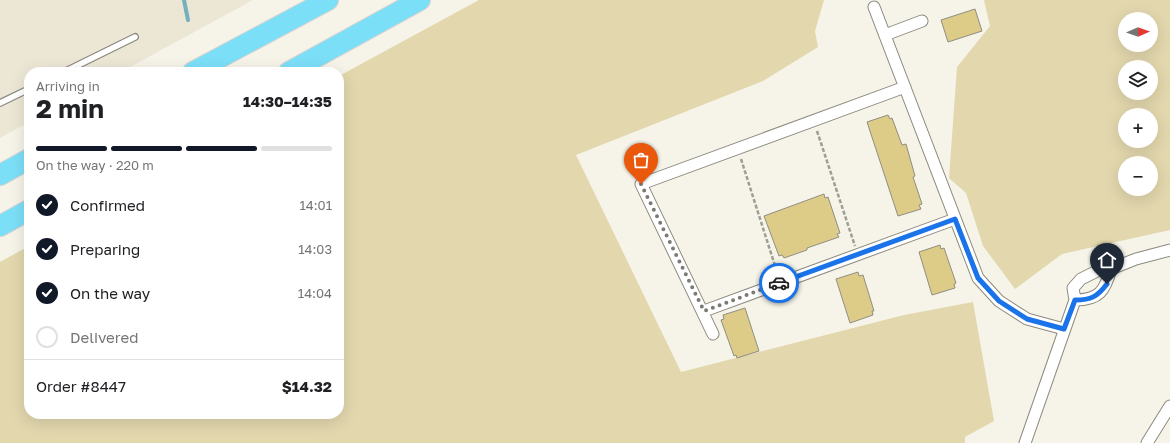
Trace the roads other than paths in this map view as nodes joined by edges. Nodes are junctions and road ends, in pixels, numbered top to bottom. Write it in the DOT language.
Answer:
graph roads {
  1 [pos="328,0"];
  2 [pos="420,0"];
  3 [pos="874,7"];
  4 [pos="922,21"];
  5 [pos="885,35"];
  6 [pos="135,37"];
  7 [pos="74,67"];
  8 [pos="202,67"];
  9 [pos="298,67"];
  10 [pos="905,87"];
  11 [pos="24,91"];
  12 [pos="0,103"];
  13 [pos="24,162"];
  14 [pos="0,175"];
  15 [pos="24,213"];
  16 [pos="955,219"];
  17 [pos="0,226"];
  18 [pos="1170,250"];
  19 [pos="1111,269"];
  20 [pos="1075,300"];
  21 [pos="704,311"];
  22 [pos="1064,329"];
  23 [pos="713,334"];
  24 [pos="1170,406"];
  25 [pos="1025,443"];
  26 [pos="1147,443"];
  1 -- 8 [label="highway"];
  2 -- 9 [label="highway"];
  3 -- 5 [label="street"];
  4 -- 5 [label="street"];
  5 -- 10 [label="street"];
  6 -- 7 [label="lane"];
  10 -- 16 [label="street"];
  10 -- 21 [label="street"];
  11 -- 12 [label="lane"];
  13 -- 14 [label="highway"];
  15 -- 17 [label="highway"];
  16 -- 21 [label="street"];
  16 -- 22 [label="street"];
  18 -- 19 [label="street"];
  19 -- 20 [label="street"];
  19 -- 20 [label="street"];
  20 -- 22 [label="street"];
  21 -- 23 [label="street"];
  22 -- 25 [label="street"];
  24 -- 26 [label="street"];
}
